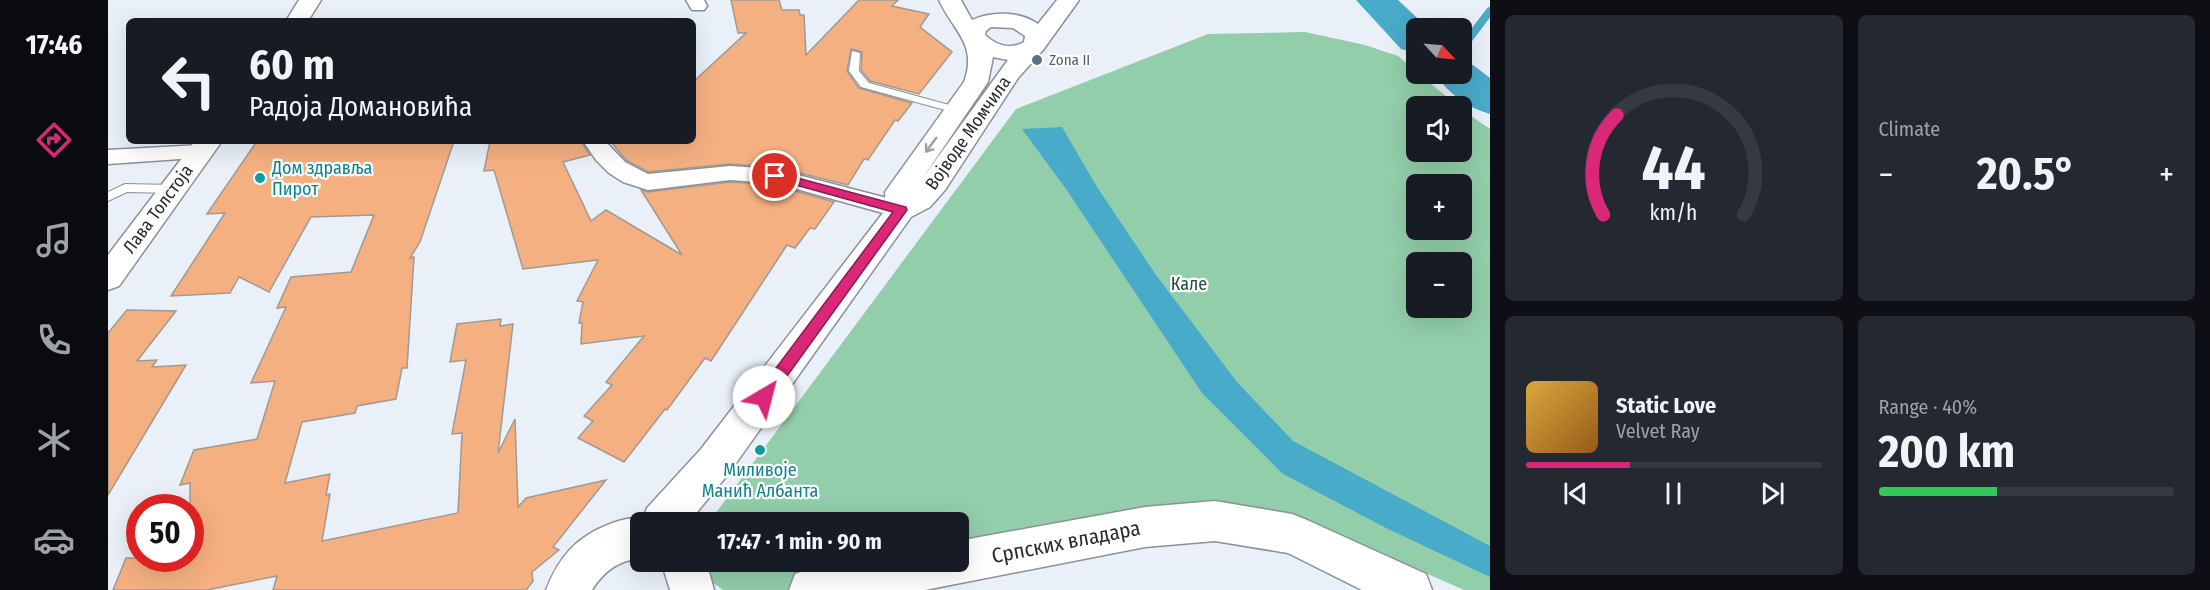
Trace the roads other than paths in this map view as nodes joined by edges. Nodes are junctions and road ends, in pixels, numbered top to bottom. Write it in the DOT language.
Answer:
graph roads {
  1 [pos="310,0"];
  2 [pos="950,0"];
  3 [pos="961,0"];
  4 [pos="1068,0"];
  5 [pos="1034,4"];
  6 [pos="299,18"];
  7 [pos="1000,20"];
  8 [pos="975,38"];
  9 [pos="1034,44"];
  10 [pos="855,53"];
  11 [pos="956,110"];
  12 [pos="596,144"];
  13 [pos="205,146"];
  14 [pos="108,157"];
  15 [pos="172,189"];
  16 [pos="108,197"];
  17 [pos="901,210"];
  18 [pos="108,278"];
  19 [pos="671,512"];
  20 [pos="630,538"];
  21 [pos="688,572"];
  22 [pos="568,590"];
  23 [pos="692,590"];
  24 [pos="812,590"];
  25 [pos="1410,590"];
  1 -- 6 [label="main road"];
  2 -- 8 [label="main road"];
  3 -- 7 [label="main road"];
  4 -- 9 [label="main road, Војводе Момчила"];
  5 -- 7 [label="main road"];
  7 -- 8 [label="main road"];
  7 -- 9 [label="main road"];
  8 -- 9 [label="main road"];
  8 -- 11 [label="main road, Војводе Момчила"];
  9 -- 17 [label="main road, Војводе Момчила"];
  10 -- 11 [label="lane"];
  11 -- 17 [label="main road, Војводе Момчила, one-way"];
  12 -- 17 [label="street"];
  13 -- 14 [label="street"];
  13 -- 15 [label="main road, Лава Толстоја"];
  15 -- 16 [label="lane"];
  15 -- 18 [label="main road, Лава Толстоја"];
  17 -- 19 [label="main road, Војводе Момчила"];
  20 -- 22 [label="main road"];
  21 -- 23 [label="main road"];
  24 -- 25 [label="main road, Српских владара"];
}
